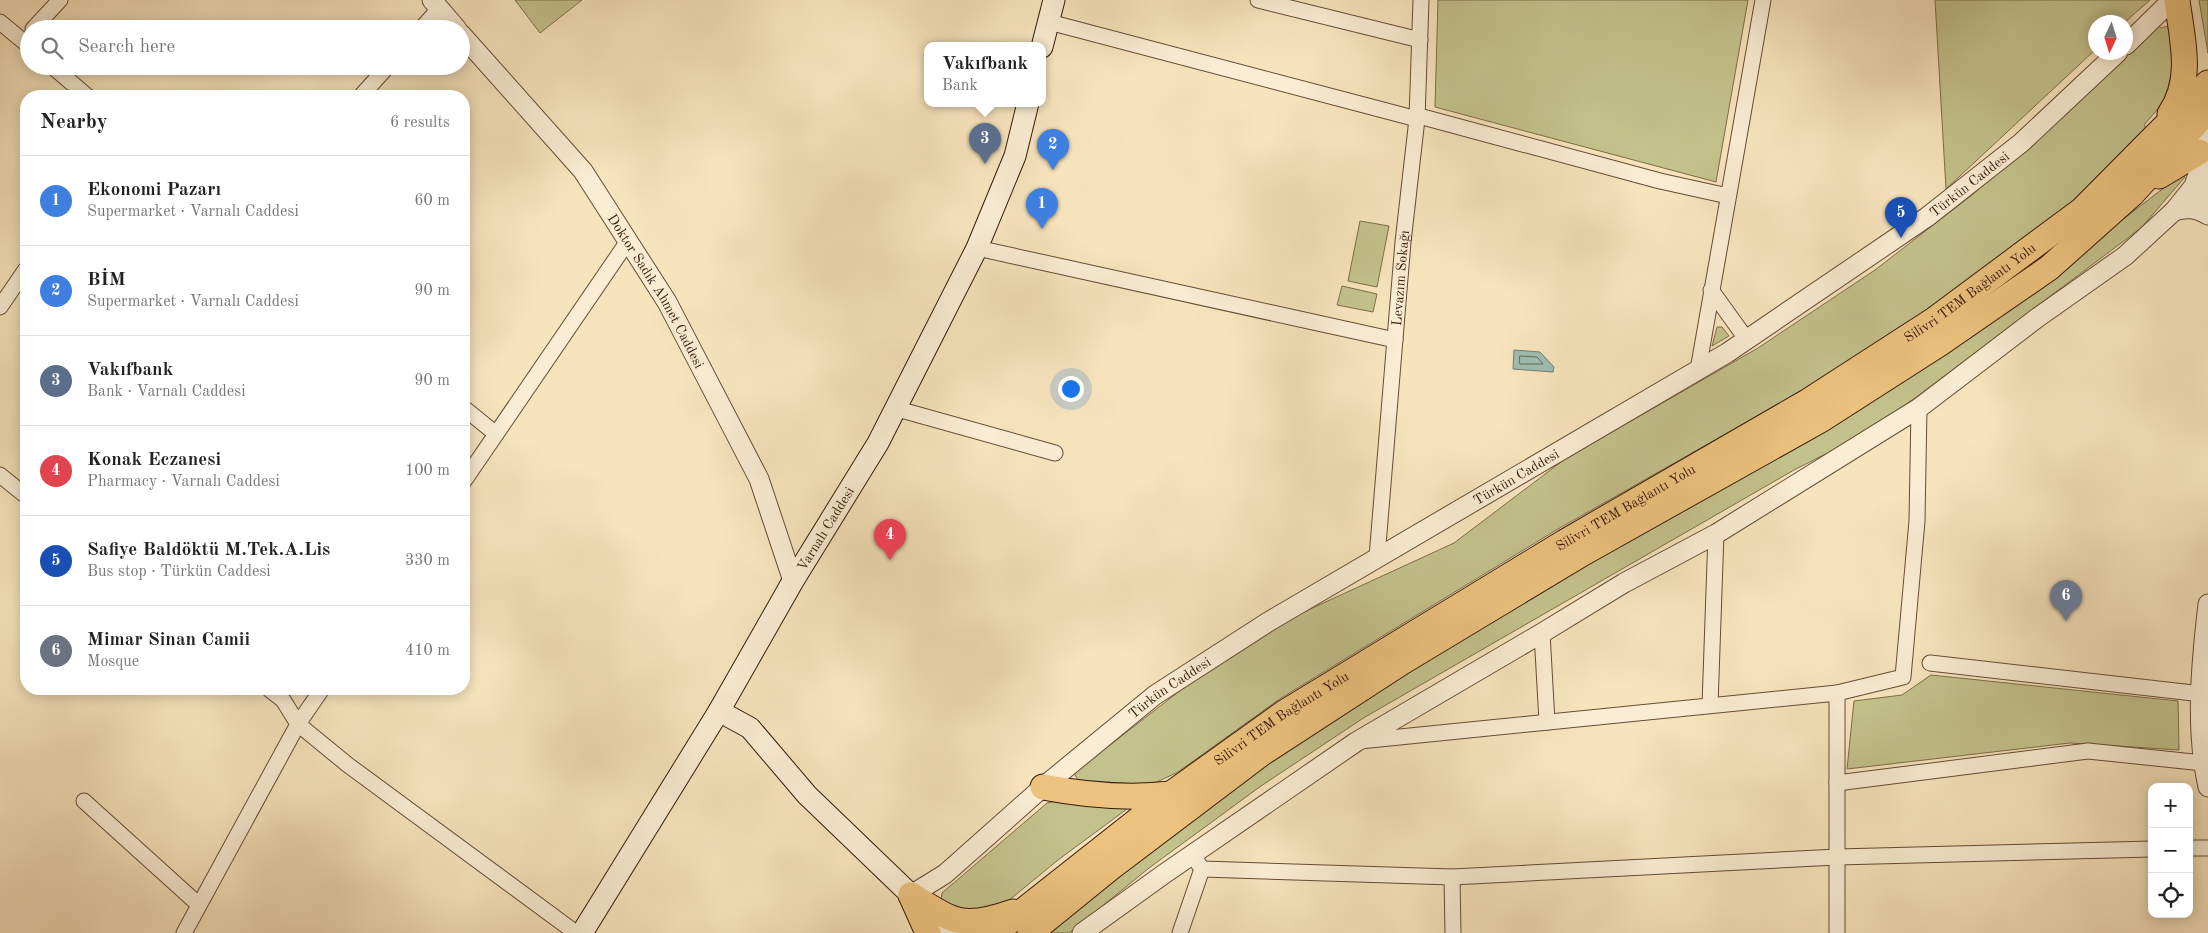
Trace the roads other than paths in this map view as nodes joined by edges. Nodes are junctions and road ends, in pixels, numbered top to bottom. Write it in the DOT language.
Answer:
graph roads {
  1 [pos="60,0"];
  2 [pos="1054,0"];
  3 [pos="1258,0"];
  4 [pos="1421,0"];
  5 [pos="1763,0"];
  6 [pos="2172,0"];
  7 [pos="2178,0"];
  8 [pos="436,4"];
  9 [pos="41,20"];
  10 [pos="426,20"];
  11 [pos="449,20"];
  12 [pos="0,22"];
  13 [pos="1049,22"];
  14 [pos="20,36"];
  15 [pos="2133,38"];
  16 [pos="1420,40"];
  17 [pos="1044,42"];
  18 [pos="470,44"];
  19 [pos="2109,60"];
  20 [pos="62,75"];
  21 [pos="380,75"];
  22 [pos="80,90"];
  23 [pos="366,90"];
  24 [pos="2206,98"];
  25 [pos="1027,107"];
  26 [pos="1418,117"];
  27 [pos="2157,133"];
  28 [pos="2202,156"];
  29 [pos="2132,194"];
  30 [pos="1728,196"];
  31 [pos="2208,208"];
  32 [pos="2174,211"];
  33 [pos="2208,215"];
  34 [pos="628,241"];
  35 [pos="977,248"];
  36 [pos="20,278"];
  37 [pos="1711,290"];
  38 [pos="0,307"];
  39 [pos="1395,340"];
  40 [pos="1747,340"];
  41 [pos="1698,370"];
  42 [pos="894,408"];
  43 [pos="1920,408"];
  44 [pos="470,413"];
  45 [pos="496,434"];
  46 [pos="1055,452"];
  47 [pos="470,472"];
  48 [pos="0,475"];
  49 [pos="20,491"];
  50 [pos="1716,534"];
  51 [pos="1378,557"];
  52 [pos="793,581"];
  53 [pos="2208,604"];
  54 [pos="1542,633"];
  55 [pos="1930,663"];
  56 [pos="2205,663"];
  57 [pos="1837,693"];
  58 [pos="2202,694"];
  59 [pos="277,695"];
  60 [pos="318,695"];
  61 [pos="1710,706"];
  62 [pos="719,711"];
  63 [pos="1547,722"];
  64 [pos="298,724"];
  65 [pos="1356,742"];
  66 [pos="2203,763"];
  67 [pos="1837,783"];
  68 [pos="1043,787"];
  69 [pos="2208,787"];
  70 [pos="1171,794"];
  71 [pos="84,801"];
  72 [pos="2193,848"];
  73 [pos="2208,848"];
  74 [pos="2148,849"];
  75 [pos="1837,857"];
  76 [pos="1197,862"];
  77 [pos="1452,877"];
  78 [pos="911,895"];
  79 [pos="199,905"];
  80 [pos="1024,908"];
  81 [pos="184,933"];
  82 [pos="576,933"];
  83 [pos="582,933"];
  84 [pos="928,933"];
  85 [pos="941,933"];
  86 [pos="956,933"];
  87 [pos="995,933"];
  88 [pos="1030,933"];
  89 [pos="1082,933"];
  90 [pos="1180,933"];
  91 [pos="1453,933"];
  92 [pos="1837,933"];
  1 -- 9 [label="street"];
  2 -- 13 [label="main road"];
  3 -- 16 [label="street"];
  4 -- 16 [label="street, Levazım Sokağı"];
  5 -- 30 [label="street"];
  6 -- 15 [label="street"];
  7 -- 24 [label="highway"];
  7 -- 27 [label="highway"];
  8 -- 10 [label="street"];
  8 -- 11 [label="street"];
  12 -- 14 [label="street"];
  13 -- 17 [label="main road"];
  13 -- 26 [label="street"];
  16 -- 26 [label="street, Levazım Sokağı"];
  18 -- 34 [label="street, Doktor Sadık Ahmet Caddesi"];
  19 -- 40 [label="street, Türkün Caddesi"];
  20 -- 22 [label="street"];
  21 -- 23 [label="street"];
  24 -- 27 [label="highway, Silivri TEM Bağlantı Yolu"];
  24 -- 28 [label="street"];
  24 -- 29 [label="highway, Silivri TEM Bağlantı Yolu"];
  25 -- 35 [label="main road, Varnalı Caddesi"];
  26 -- 30 [label="street"];
  26 -- 39 [label="street, Levazım Sokağı"];
  27 -- 70 [label="highway, Silivri TEM Bağlantı Yolu"];
  28 -- 29 [label="highway"];
  28 -- 31 [label="street"];
  28 -- 32 [label="street"];
  29 -- 88 [label="highway, Silivri TEM Bağlantı Yolu"];
  30 -- 37 [label="street"];
  32 -- 33 [label="street"];
  32 -- 43 [label="street"];
  34 -- 45 [label="street"];
  34 -- 52 [label="street, Doktor Sadık Ahmet Caddesi"];
  35 -- 39 [label="street"];
  35 -- 42 [label="main road, Varnalı Caddesi"];
  36 -- 38 [label="street"];
  37 -- 40 [label="street"];
  37 -- 41 [label="street"];
  39 -- 51 [label="street, Levazım Sokağı"];
  40 -- 41 [label="street, Türkün Caddesi"];
  41 -- 51 [label="street, Türkün Caddesi"];
  42 -- 46 [label="street"];
  42 -- 52 [label="main road, Varnalı Caddesi"];
  43 -- 50 [label="street"];
  43 -- 57 [label="street"];
  44 -- 45 [label="street"];
  45 -- 47 [label="street"];
  48 -- 49 [label="street"];
  50 -- 54 [label="street"];
  50 -- 61 [label="street"];
  51 -- 68 [label="street, Türkün Caddesi"];
  52 -- 62 [label="main road, Varnalı Caddesi"];
  53 -- 56 [label="street"];
  54 -- 63 [label="street"];
  54 -- 65 [label="street"];
  55 -- 58 [label="street"];
  56 -- 58 [label="street"];
  57 -- 61 [label="street"];
  57 -- 67 [label="street"];
  58 -- 66 [label="street"];
  59 -- 64 [label="street"];
  60 -- 64 [label="street"];
  61 -- 63 [label="street"];
  62 -- 78 [label="main road"];
  62 -- 83 [label="main road, Varnalı Caddesi"];
  63 -- 65 [label="street"];
  64 -- 79 [label="street"];
  64 -- 82 [label="street"];
  65 -- 76 [label="street"];
  66 -- 67 [label="street"];
  66 -- 69 [label="street"];
  67 -- 75 [label="street"];
  68 -- 70 [label="highway"];
  68 -- 78 [label="street, Türkün Caddesi"];
  70 -- 80 [label="highway, Silivri TEM Bağlantı Yolu"];
  71 -- 79 [label="street"];
  72 -- 73 [label="street"];
  74 -- 75 [label="street"];
  75 -- 77 [label="street"];
  75 -- 92 [label="street"];
  76 -- 77 [label="street"];
  76 -- 89 [label="street"];
  76 -- 90 [label="street"];
  77 -- 91 [label="street"];
  78 -- 80 [label="highway"];
  78 -- 84 [label="highway"];
  78 -- 85 [label="main road"];
  78 -- 86 [label="main road"];
  79 -- 81 [label="street"];
  80 -- 87 [label="highway, Silivri TEM Bağlantı Yolu"];
}
